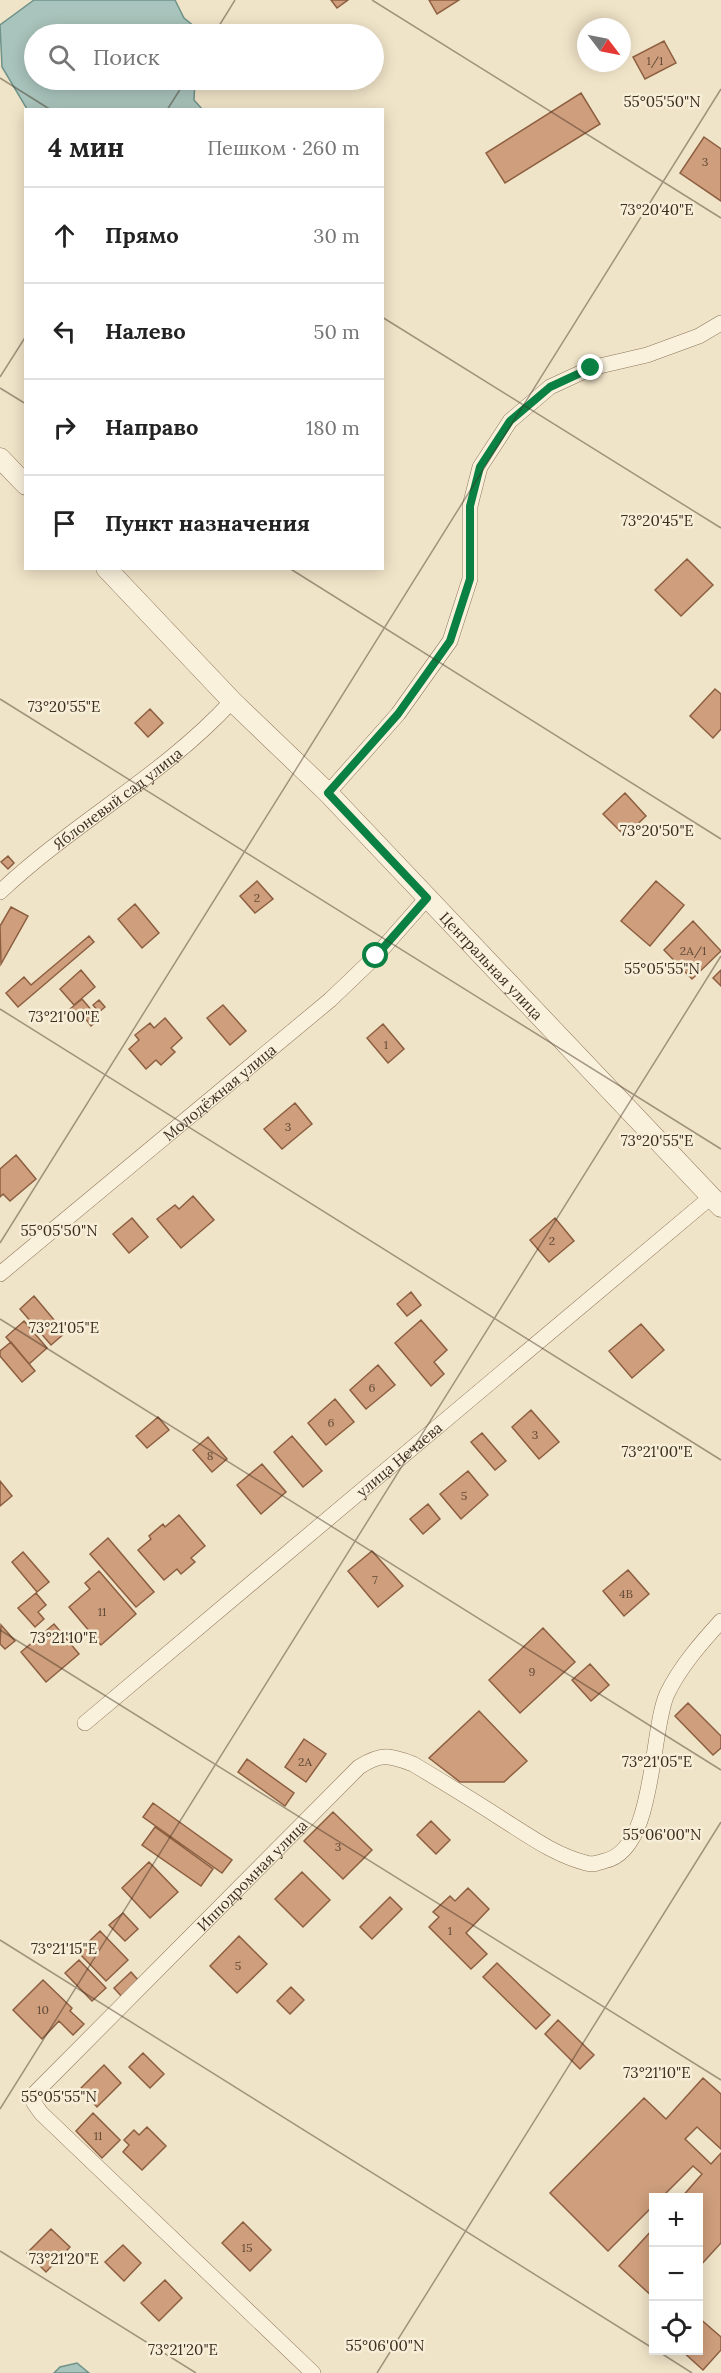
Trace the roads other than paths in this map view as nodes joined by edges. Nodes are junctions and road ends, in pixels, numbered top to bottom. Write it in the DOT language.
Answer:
graph roads {
  1 [pos="721,323"];
  2 [pos="0,458"];
  3 [pos="24,483"];
  4 [pos="107,570"];
  5 [pos="232,701"];
  6 [pos="328,793"];
  7 [pos="0,892"];
  8 [pos="427,898"];
  9 [pos="716,1202"];
  10 [pos="0,1274"];
  11 [pos="721,1621"];
  12 [pos="85,1723"];
  13 [pos="313,2373"];
  1 -- 6 [label="street"];
  2 -- 3 [label="street"];
  4 -- 5 [label="street, Центральная улица"];
  5 -- 6 [label="street, Центральная улица"];
  5 -- 7 [label="street, Яблоневый сад улица"];
  6 -- 8 [label="street, Центральная улица"];
  8 -- 9 [label="street, Центральная улица"];
  8 -- 10 [label="street, Молодёжная улица"];
  9 -- 12 [label="street, улица Нечаева"];
  11 -- 13 [label="street, Ипподромная улица"];
}
